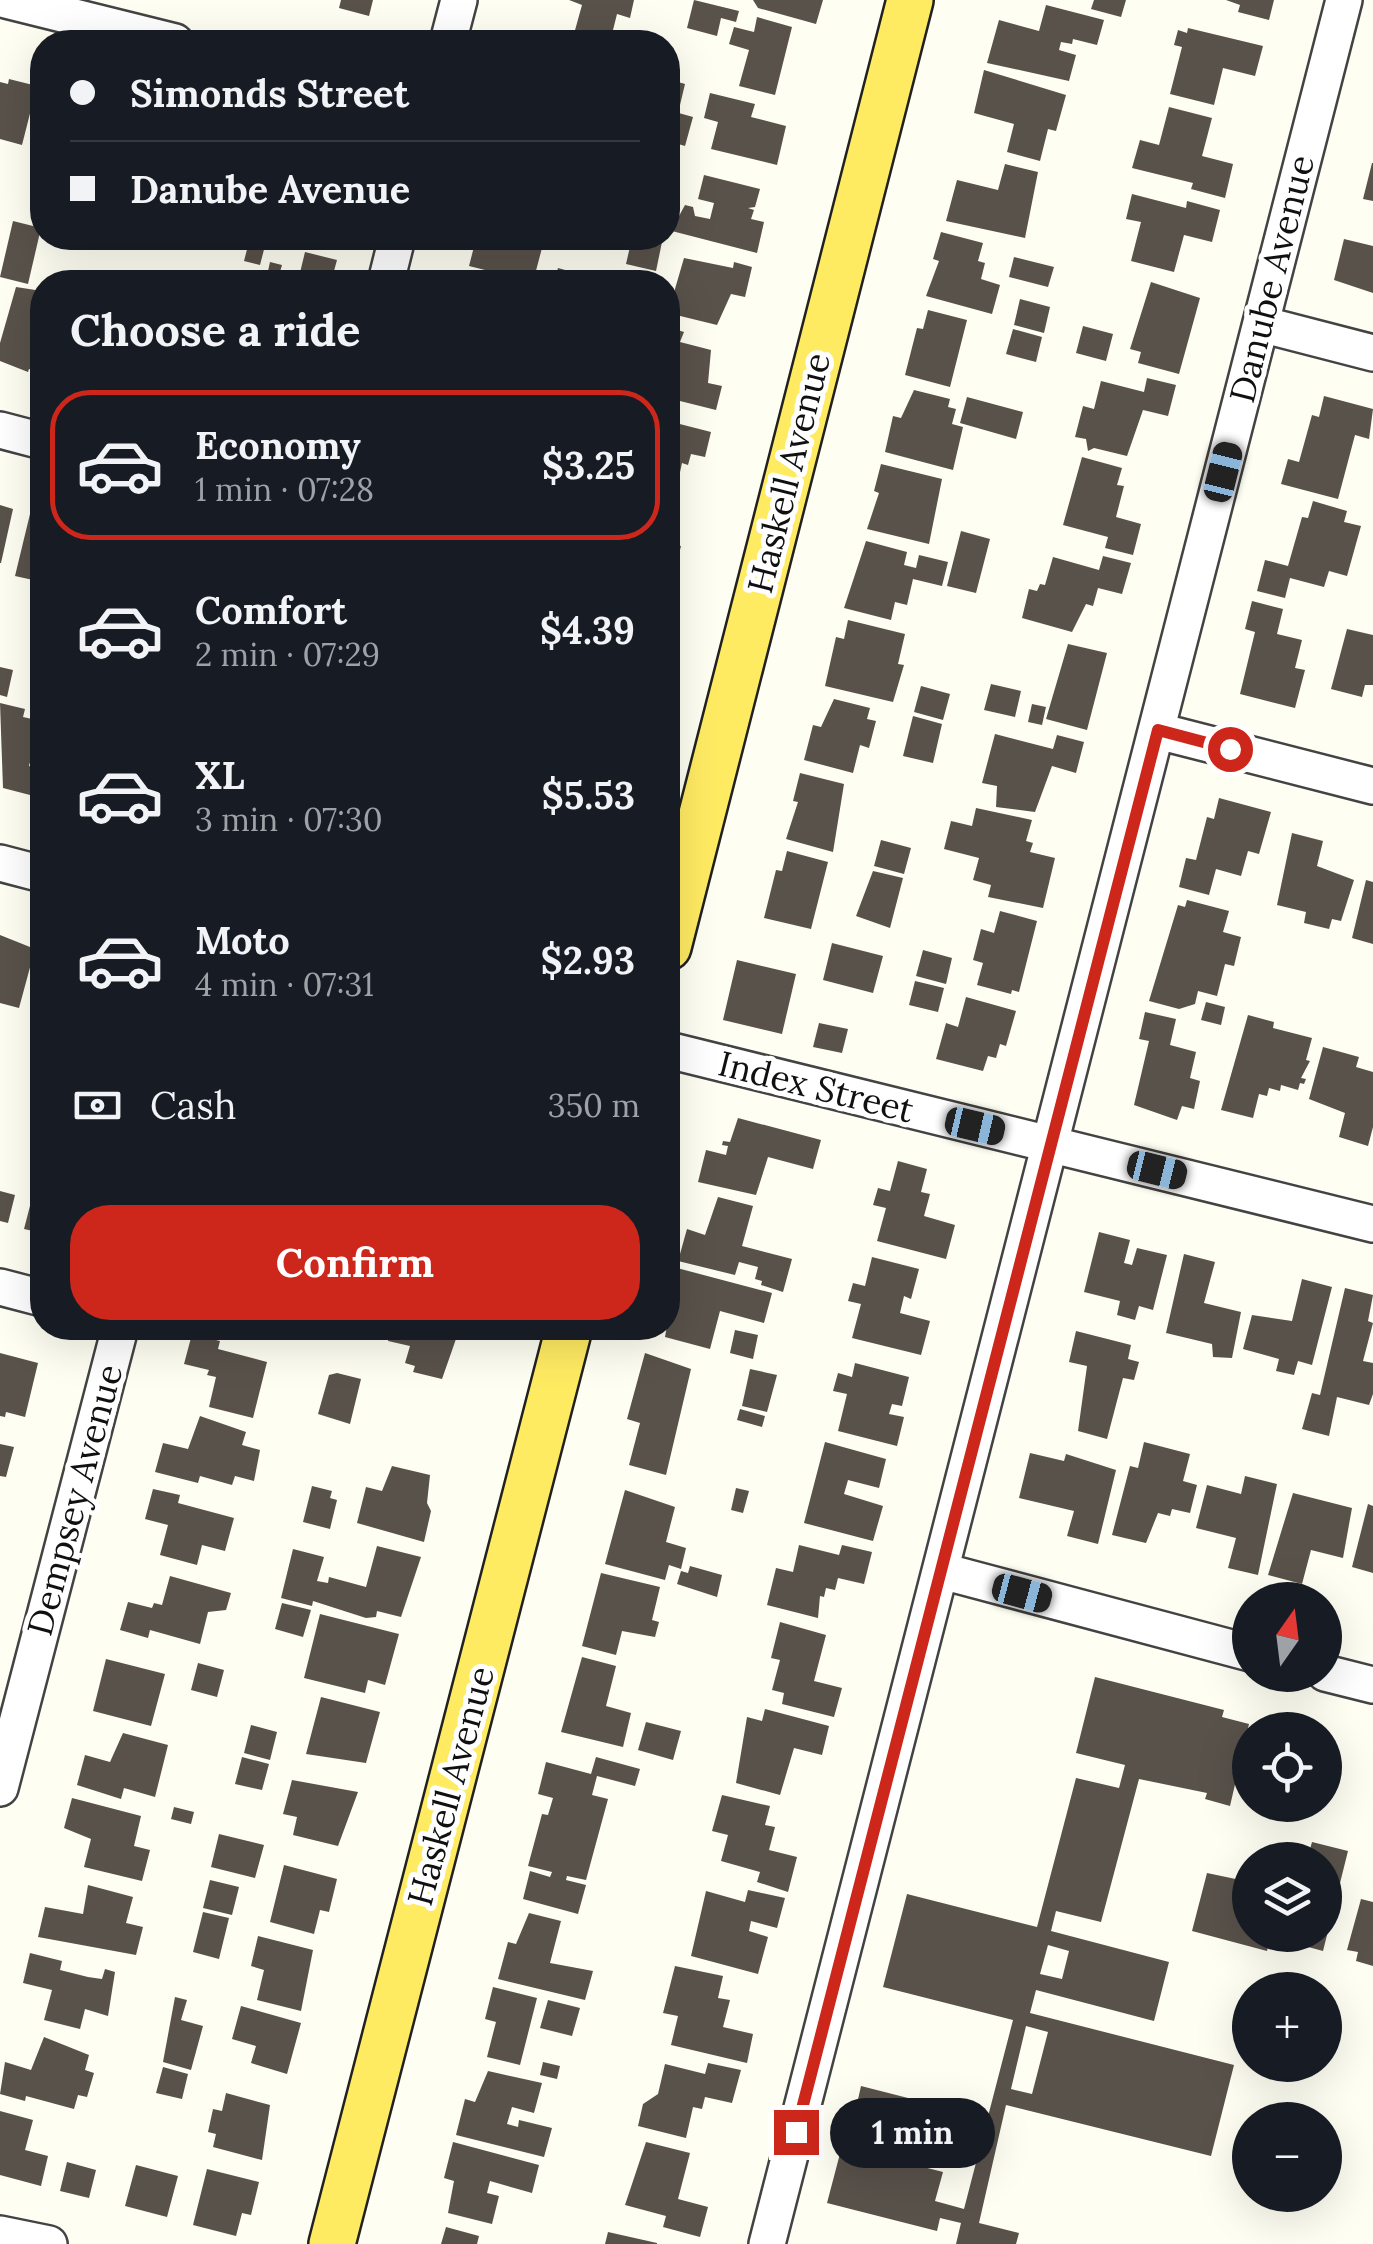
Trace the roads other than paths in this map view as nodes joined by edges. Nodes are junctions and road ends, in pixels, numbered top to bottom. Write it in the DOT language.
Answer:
graph roads {
  1 [pos="6,0"];
  2 [pos="459,0"];
  3 [pos="910,0"];
  4 [pos="1344,0"];
  5 [pos="127,30"];
  6 [pos="451,30"];
  7 [pos="1261,324"];
  8 [pos="1373,353"];
  9 [pos="0,430"];
  10 [pos="30,438"];
  11 [pos="1158,730"];
  12 [pos="1373,786"];
  13 [pos="0,864"];
  14 [pos="30,871"];
  15 [pos="680,900"];
  16 [pos="680,1053"];
  17 [pos="1049,1143"];
  18 [pos="1373,1224"];
  19 [pos="0,1287"];
  20 [pos="30,1295"];
  21 [pos="117,1340"];
  22 [pos="567,1340"];
  23 [pos="942,1571"];
  24 [pos="1232,1648"];
  25 [pos="1342,1677"];
  26 [pos="1373,1685"];
  27 [pos="0,1788"];
  28 [pos="0,2234"];
  29 [pos="49,2244"];
  30 [pos="332,2244"];
  31 [pos="767,2244"];
  1 -- 5 [label="street"];
  2 -- 6 [label="street"];
  3 -- 15 [label="main road, Haskell Avenue"];
  4 -- 7 [label="street, Danube Avenue"];
  7 -- 8 [label="street"];
  7 -- 11 [label="street, Danube Avenue"];
  9 -- 10 [label="street"];
  11 -- 12 [label="street"];
  11 -- 17 [label="street, Danube Avenue"];
  13 -- 14 [label="street"];
  16 -- 17 [label="street, Index Street"];
  17 -- 18 [label="street, Index Street"];
  17 -- 23 [label="street, Danube Avenue"];
  19 -- 20 [label="street"];
  21 -- 27 [label="street, Dempsey Avenue"];
  22 -- 30 [label="main road, Haskell Avenue"];
  23 -- 24 [label="street"];
  23 -- 31 [label="street, Danube Avenue"];
  25 -- 26 [label="street"];
  28 -- 29 [label="street"];
}
